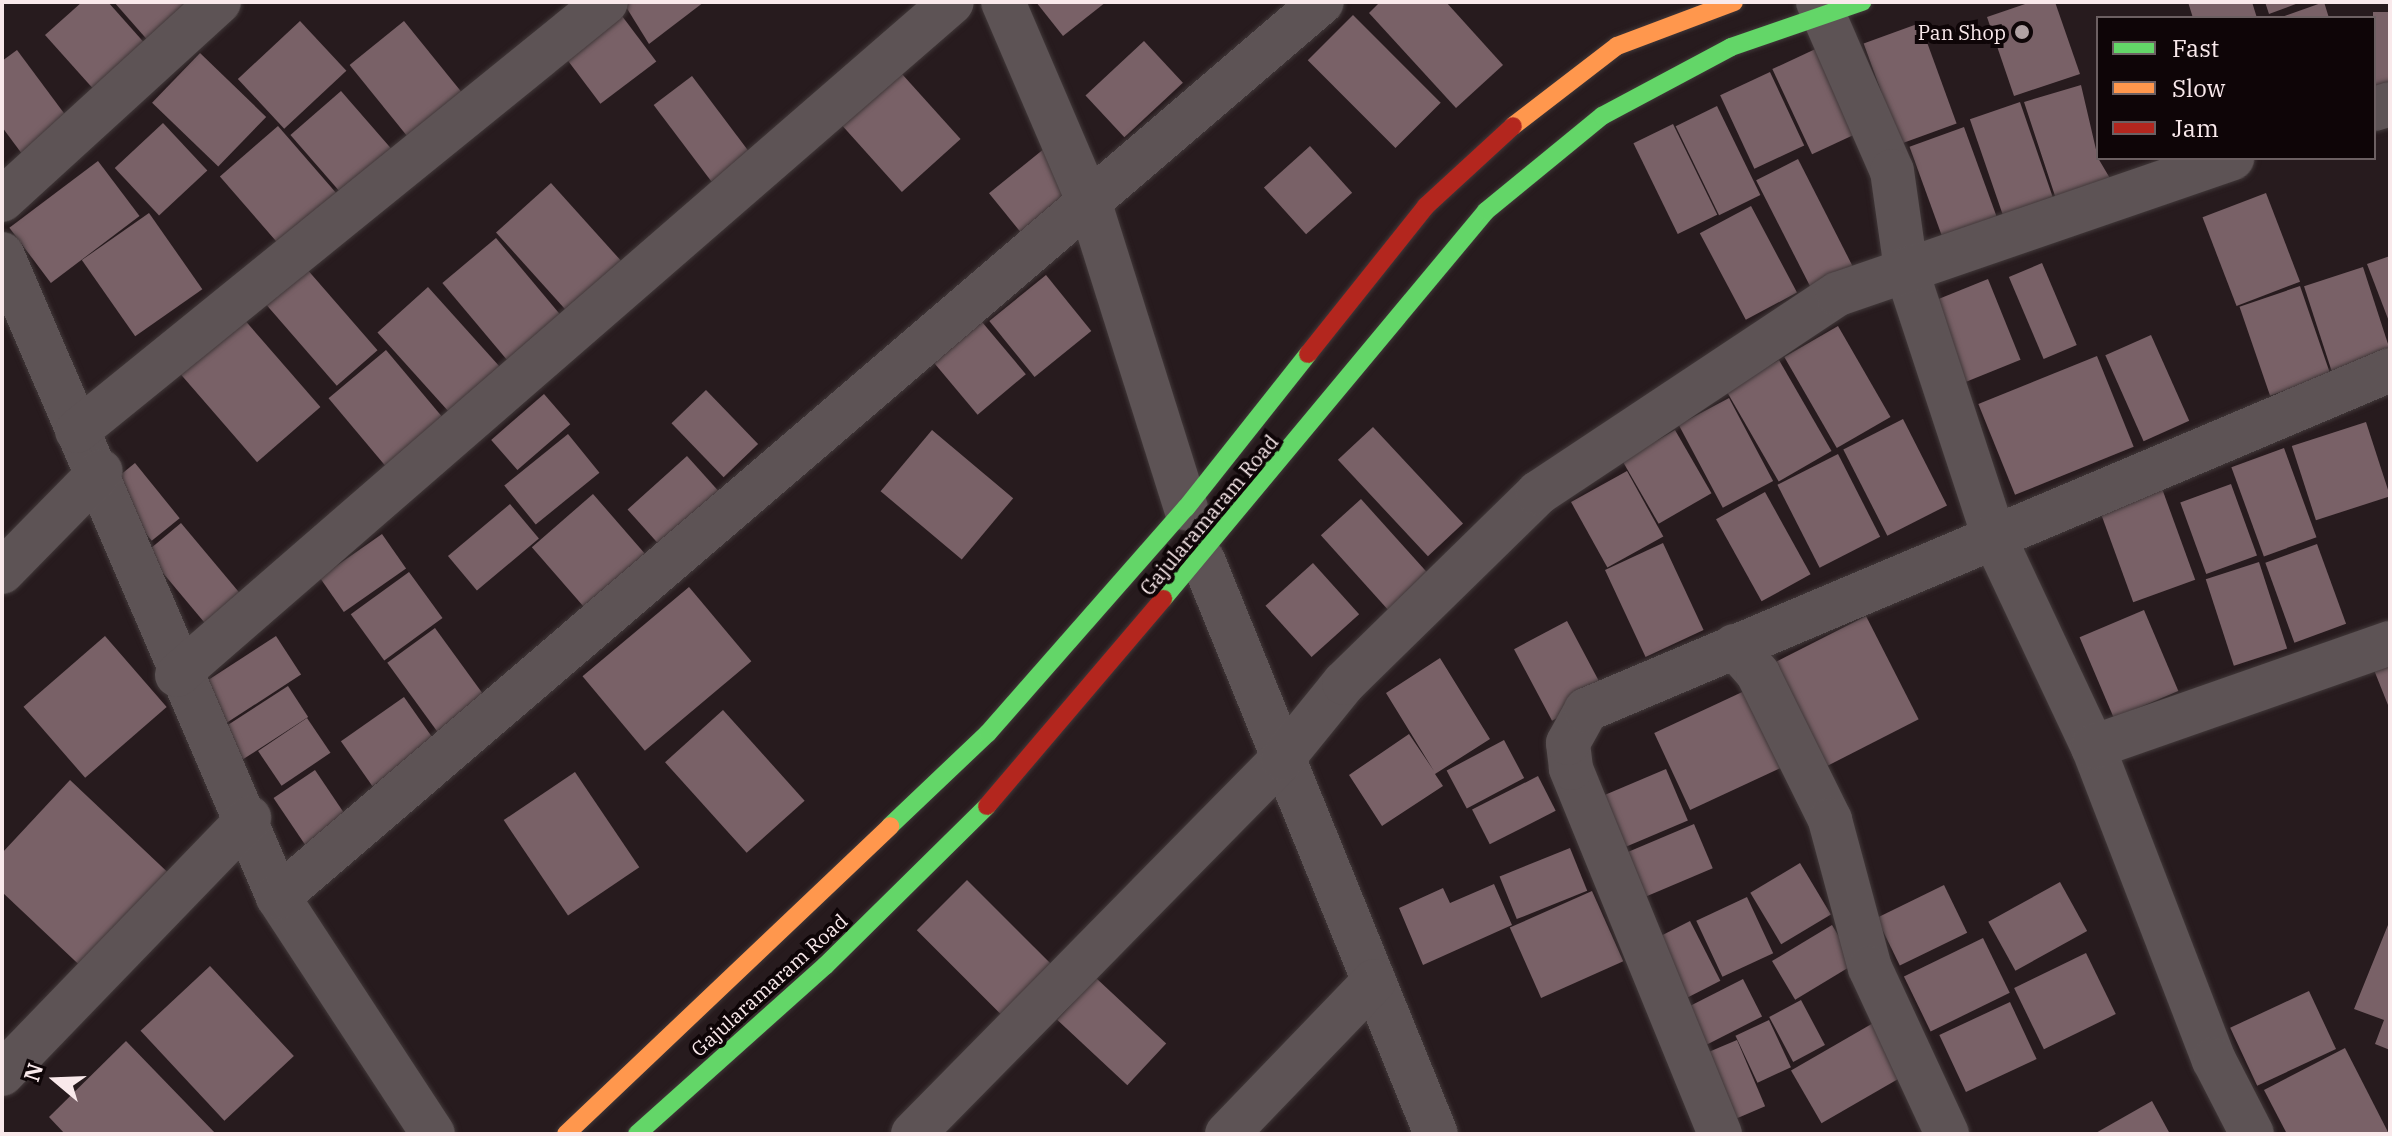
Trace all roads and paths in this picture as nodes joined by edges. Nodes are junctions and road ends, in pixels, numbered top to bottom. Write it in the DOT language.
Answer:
graph roads {
  1 [pos="219,2"];
  2 [pos="606,2"];
  3 [pos="952,2"];
  4 [pos="1003,2"];
  5 [pos="1322,2"];
  6 [pos="1734,2"];
  7 [pos="1836,6"];
  8 [pos="2226,160"];
  9 [pos="2,200"];
  10 [pos="1091,207"];
  11 [pos="2,254"];
  12 [pos="1906,269"];
  13 [pos="2390,370"];
  14 [pos="77,431"];
  15 [pos="101,471"];
  16 [pos="1186,508"];
  17 [pos="1994,537"];
  18 [pos="1203,560"];
  19 [pos="2,572"];
  20 [pos="2390,643"];
  21 [pos="1734,646"];
  22 [pos="177,675"];
  23 [pos="2093,747"];
  24 [pos="1283,758"];
  25 [pos="249,818"];
  26 [pos="278,897"];
  27 [pos="1374,981"];
  28 [pos="2,1074"];
  29 [pos="433,1134"];
  30 [pos="566,1134"];
  31 [pos="637,1134"];
  32 [pos="913,1134"];
  33 [pos="1227,1134"];
  34 [pos="1436,1134"];
  35 [pos="1720,1134"];
  36 [pos="1947,1134"];
  37 [pos="2252,1134"];
  1 -- 9 [label="street"];
  2 -- 14 [label="street"];
  3 -- 22 [label="street"];
  4 -- 10 [label="street"];
  5 -- 10 [label="street"];
  6 -- 16 [label="main road, Gajularamaram Road"];
  7 -- 12 [label="street"];
  7 -- 18 [label="main road, Gajularamaram Road"];
  8 -- 12 [label="street"];
  10 -- 16 [label="street"];
  10 -- 26 [label="street"];
  11 -- 14 [label="street"];
  12 -- 17 [label="street"];
  12 -- 24 [label="street"];
  13 -- 17 [label="street"];
  14 -- 15 [label="street"];
  15 -- 19 [label="street"];
  15 -- 22 [label="street"];
  16 -- 30 [label="main road, Gajularamaram Road"];
  17 -- 21 [label="street"];
  17 -- 23 [label="street"];
  18 -- 24 [label="street"];
  18 -- 31 [label="main road, Gajularamaram Road"];
  20 -- 23 [label="street"];
  21 -- 35 [label="street"];
  21 -- 36 [label="street"];
  22 -- 25 [label="street"];
  23 -- 37 [label="street"];
  24 -- 27 [label="street"];
  24 -- 32 [label="street"];
  25 -- 26 [label="street"];
  25 -- 28 [label="street"];
  26 -- 29 [label="street"];
  27 -- 33 [label="street"];
  27 -- 34 [label="street"];
}
